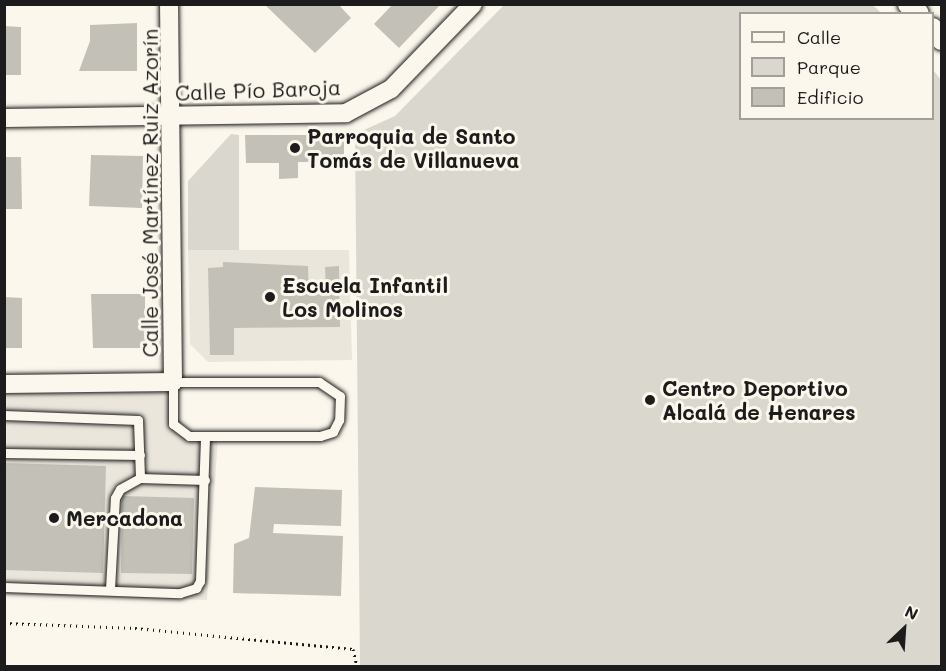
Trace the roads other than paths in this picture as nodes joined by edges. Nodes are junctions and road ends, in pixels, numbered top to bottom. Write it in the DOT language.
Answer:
graph roads {
  1 [pos="169,4"];
  2 [pos="473,4"];
  3 [pos="173,115"];
  4 [pos="4,118"];
  5 [pos="173,382"];
  6 [pos="4,384"];
  7 [pos="4,414"];
  8 [pos="205,437"];
  9 [pos="4,453"];
  10 [pos="141,455"];
  11 [pos="140,478"];
  12 [pos="205,480"];
  13 [pos="4,587"];
  14 [pos="110,589"];
  1 -- 3 [label="street, Calle José Martínez Ruiz Azorín"];
  2 -- 3 [label="street, Calle Pío Baroja"];
  3 -- 4 [label="street, Calle Pío Baroja"];
  3 -- 5 [label="street, Calle José Martínez Ruiz Azorín"];
  5 -- 6 [label="street"];
  5 -- 8 [label="lane"];
  5 -- 8 [label="lane"];
  7 -- 10 [label="lane"];
  8 -- 12 [label="lane"];
  9 -- 10 [label="lane"];
  10 -- 11 [label="lane"];
  11 -- 12 [label="lane"];
  11 -- 14 [label="lane"];
  12 -- 14 [label="lane"];
  13 -- 14 [label="lane"];
}
